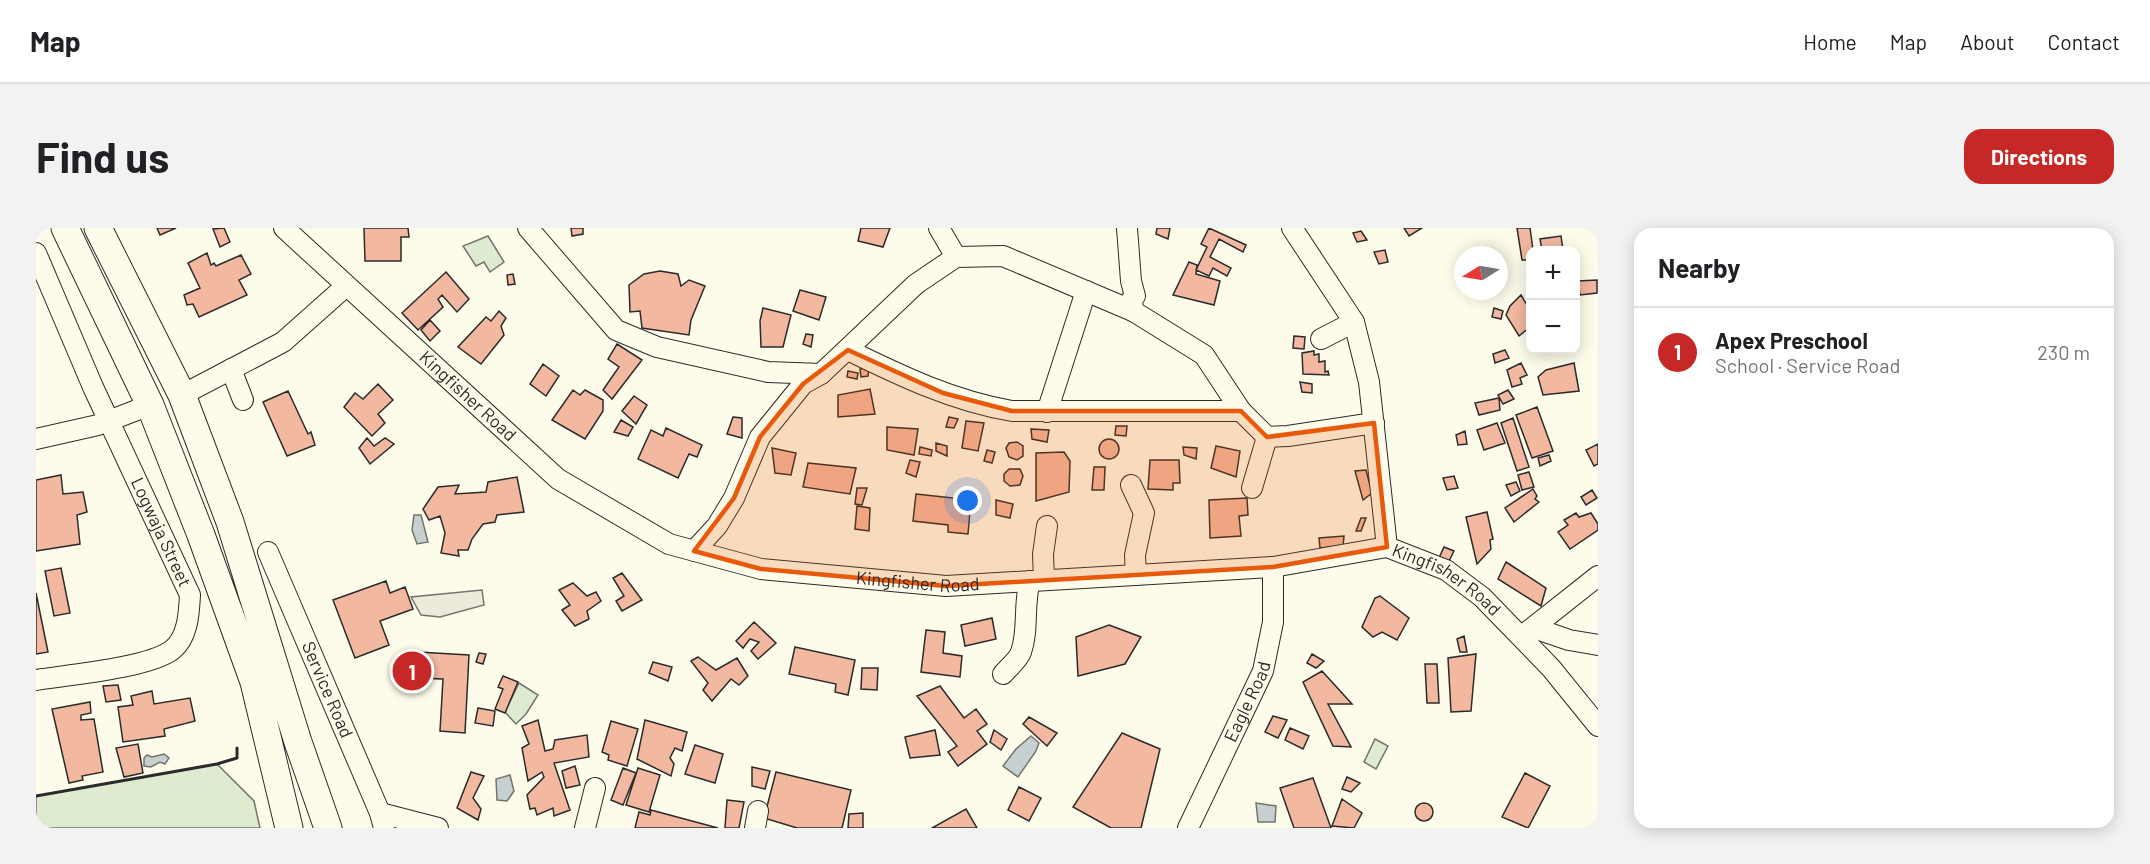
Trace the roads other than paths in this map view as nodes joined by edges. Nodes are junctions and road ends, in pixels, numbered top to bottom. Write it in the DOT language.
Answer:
graph roads {
  1 [pos="65,228"];
  2 [pos="98,228"];
  3 [pos="284,228"];
  4 [pos="939,228"];
  5 [pos="1127,228"];
  6 [pos="1292,228"];
  7 [pos="530,229"];
  8 [pos="36,253"];
  9 [pos="956,257"];
  10 [pos="346,286"];
  11 [pos="1086,291"];
  12 [pos="1133,311"];
  13 [pos="1354,322"];
  14 [pos="1321,339"];
  15 [pos="848,350"];
  16 [pos="231,369"];
  17 [pos="821,374"];
  18 [pos="182,395"];
  19 [pos="243,400"];
  20 [pos="150,405"];
  21 [pos="1241,411"];
  22 [pos="1047,412"];
  23 [pos="110,419"];
  24 [pos="1374,423"];
  25 [pos="1267,437"];
  26 [pos="36,439"];
  27 [pos="1131,485"];
  28 [pos="1252,488"];
  29 [pos="1047,526"];
  30 [pos="1387,547"];
  31 [pos="694,551"];
  32 [pos="268,552"];
  33 [pos="1272,567"];
  34 [pos="1136,574"];
  35 [pos="1598,576"];
  36 [pos="1037,580"];
  37 [pos="1528,632"];
  38 [pos="1598,645"];
  39 [pos="1003,674"];
  40 [pos="36,680"];
  41 [pos="1598,726"];
  42 [pos="595,788"];
  43 [pos="382,820"];
  44 [pos="289,828"];
  45 [pos="328,828"];
  46 [pos="438,828"];
  47 [pos="585,828"];
  48 [pos="1188,828"];
  1 -- 20 [label="highway"];
  2 -- 18 [label="highway"];
  3 -- 10 [label="street, Kingfisher Road"];
  4 -- 9 [label="street"];
  5 -- 12 [label="street"];
  6 -- 13 [label="street"];
  7 -- 17 [label="street"];
  8 -- 23 [label="street"];
  9 -- 11 [label="street"];
  9 -- 15 [label="street"];
  10 -- 16 [label="street"];
  10 -- 31 [label="street, Kingfisher Road"];
  11 -- 12 [label="street"];
  11 -- 22 [label="street"];
  12 -- 21 [label="street"];
  13 -- 14 [label="street"];
  13 -- 24 [label="street"];
  15 -- 17 [label="street"];
  15 -- 22 [label="street"];
  16 -- 18 [label="street"];
  16 -- 19 [label="street"];
  17 -- 31 [label="street"];
  18 -- 45 [label="highway"];
  20 -- 23 [label="street"];
  20 -- 44 [label="highway"];
  21 -- 22 [label="street"];
  21 -- 25 [label="street"];
  23 -- 26 [label="street"];
  23 -- 40 [label="street, Logwaja Street"];
  24 -- 25 [label="street"];
  24 -- 30 [label="street"];
  25 -- 28 [label="street"];
  27 -- 34 [label="street"];
  29 -- 36 [label="street"];
  30 -- 33 [label="street, Kingfisher Road"];
  30 -- 37 [label="street, Kingfisher Road"];
  31 -- 36 [label="street, Kingfisher Road"];
  32 -- 43 [label="street, Service Road"];
  33 -- 34 [label="street, Kingfisher Road"];
  33 -- 48 [label="street, Eagle Road"];
  34 -- 36 [label="street, Kingfisher Road"];
  35 -- 37 [label="street"];
  36 -- 39 [label="street"];
  37 -- 38 [label="street"];
  37 -- 41 [label="street, Kingfisher Road"];
  42 -- 47 [label="street"];
  43 -- 46 [label="street"];
}
